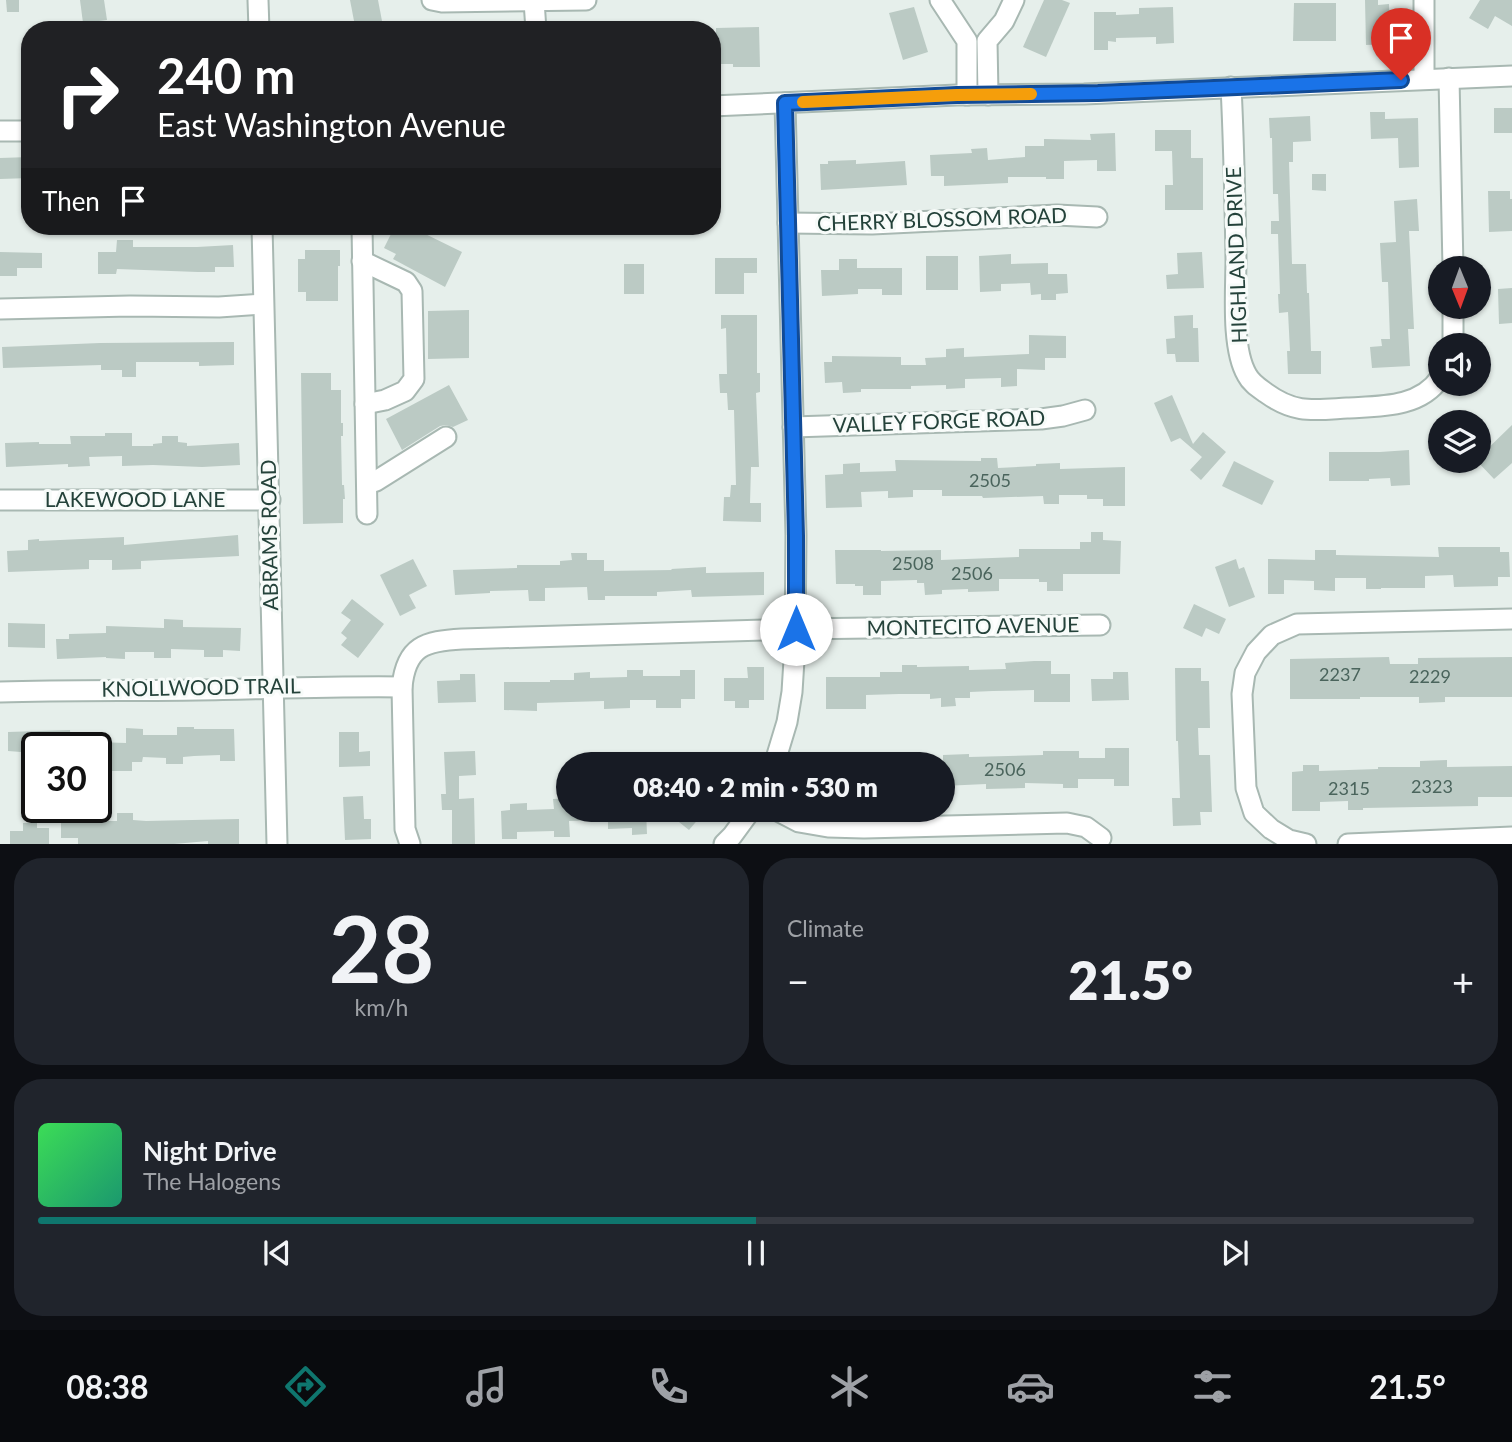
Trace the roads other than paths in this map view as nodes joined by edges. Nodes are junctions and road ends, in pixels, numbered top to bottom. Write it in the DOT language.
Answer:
graph roads {
  1 [pos="258,0"];
  2 [pos="432,0"];
  3 [pos="586,0"];
  4 [pos="940,0"];
  5 [pos="1014,0"];
  6 [pos="1424,0"];
  7 [pos="534,1"];
  8 [pos="259,21"];
  9 [pos="535,21"];
  10 [pos="967,41"];
  11 [pos="987,41"];
  12 [pos="1512,76"];
  13 [pos="1449,78"];
  14 [pos="1424,79"];
  15 [pos="1231,87"];
  16 [pos="967,95"];
  17 [pos="988,95"];
  18 [pos="785,103"];
  19 [pos="721,106"];
  20 [pos="0,131"];
  21 [pos="21,131"];
  22 [pos="1097,217"];
  23 [pos="788,223"];
  24 [pos="262,235"];
  25 [pos="362,235"];
  26 [pos="1453,256"];
  27 [pos="362,261"];
  28 [pos="263,304"];
  29 [pos="0,309"];
  30 [pos="1428,392"];
  31 [pos="365,404"];
  32 [pos="1084,410"];
  33 [pos="793,427"];
  34 [pos="446,437"];
  35 [pos="366,484"];
  36 [pos="0,500"];
  37 [pos="270,500"];
  38 [pos="367,514"];
  39 [pos="1512,619"];
  40 [pos="1100,625"];
  41 [pos="796,629"];
  42 [pos="402,687"];
  43 [pos="274,688"];
  44 [pos="0,692"];
  45 [pos="778,752"];
  46 [pos="742,822"];
  47 [pos="799,822"];
  48 [pos="1512,837"];
  49 [pos="1101,838"];
  50 [pos="277,844"];
  51 [pos="410,844"];
  52 [pos="724,844"];
  53 [pos="1306,844"];
  54 [pos="1349,844"];
  1 -- 8 [label="street"];
  2 -- 7 [label="street"];
  3 -- 7 [label="street"];
  4 -- 10 [label="street"];
  5 -- 11 [label="street"];
  6 -- 14 [label="street"];
  7 -- 9 [label="street"];
  10 -- 11 [label="street"];
  10 -- 16 [label="street"];
  11 -- 17 [label="street"];
  12 -- 13 [label="street"];
  13 -- 14 [label="street"];
  13 -- 26 [label="street"];
  14 -- 15 [label="street"];
  15 -- 17 [label="street"];
  15 -- 30 [label="street, HIGHLAND DRIVE"];
  16 -- 17 [label="street"];
  16 -- 18 [label="street"];
  18 -- 19 [label="street"];
  18 -- 23 [label="street"];
  20 -- 21 [label="street"];
  22 -- 23 [label="street, CHERRY BLOSSOM ROAD"];
  23 -- 33 [label="street"];
  24 -- 28 [label="street, ABRAMS ROAD"];
  25 -- 27 [label="street"];
  27 -- 31 [label="street"];
  27 -- 31 [label="street"];
  28 -- 29 [label="street"];
  28 -- 37 [label="street, ABRAMS ROAD"];
  31 -- 35 [label="street"];
  32 -- 33 [label="street, VALLEY FORGE ROAD"];
  33 -- 41 [label="street"];
  34 -- 35 [label="street"];
  35 -- 38 [label="street"];
  36 -- 37 [label="street, LAKEWOOD LANE"];
  37 -- 43 [label="street, ABRAMS ROAD"];
  39 -- 53 [label="street"];
  40 -- 41 [label="street, MONTECITO AVENUE"];
  41 -- 42 [label="street, MONTECITO AVENUE"];
  41 -- 45 [label="street"];
  42 -- 43 [label="street, KNOLLWOOD TRAIL"];
  42 -- 51 [label="street, MONTECITO AVENUE"];
  43 -- 44 [label="street, KNOLLWOOD TRAIL"];
  43 -- 50 [label="street, ABRAMS ROAD"];
  46 -- 52 [label="street"];
  47 -- 49 [label="street"];
  48 -- 54 [label="street"];
}
